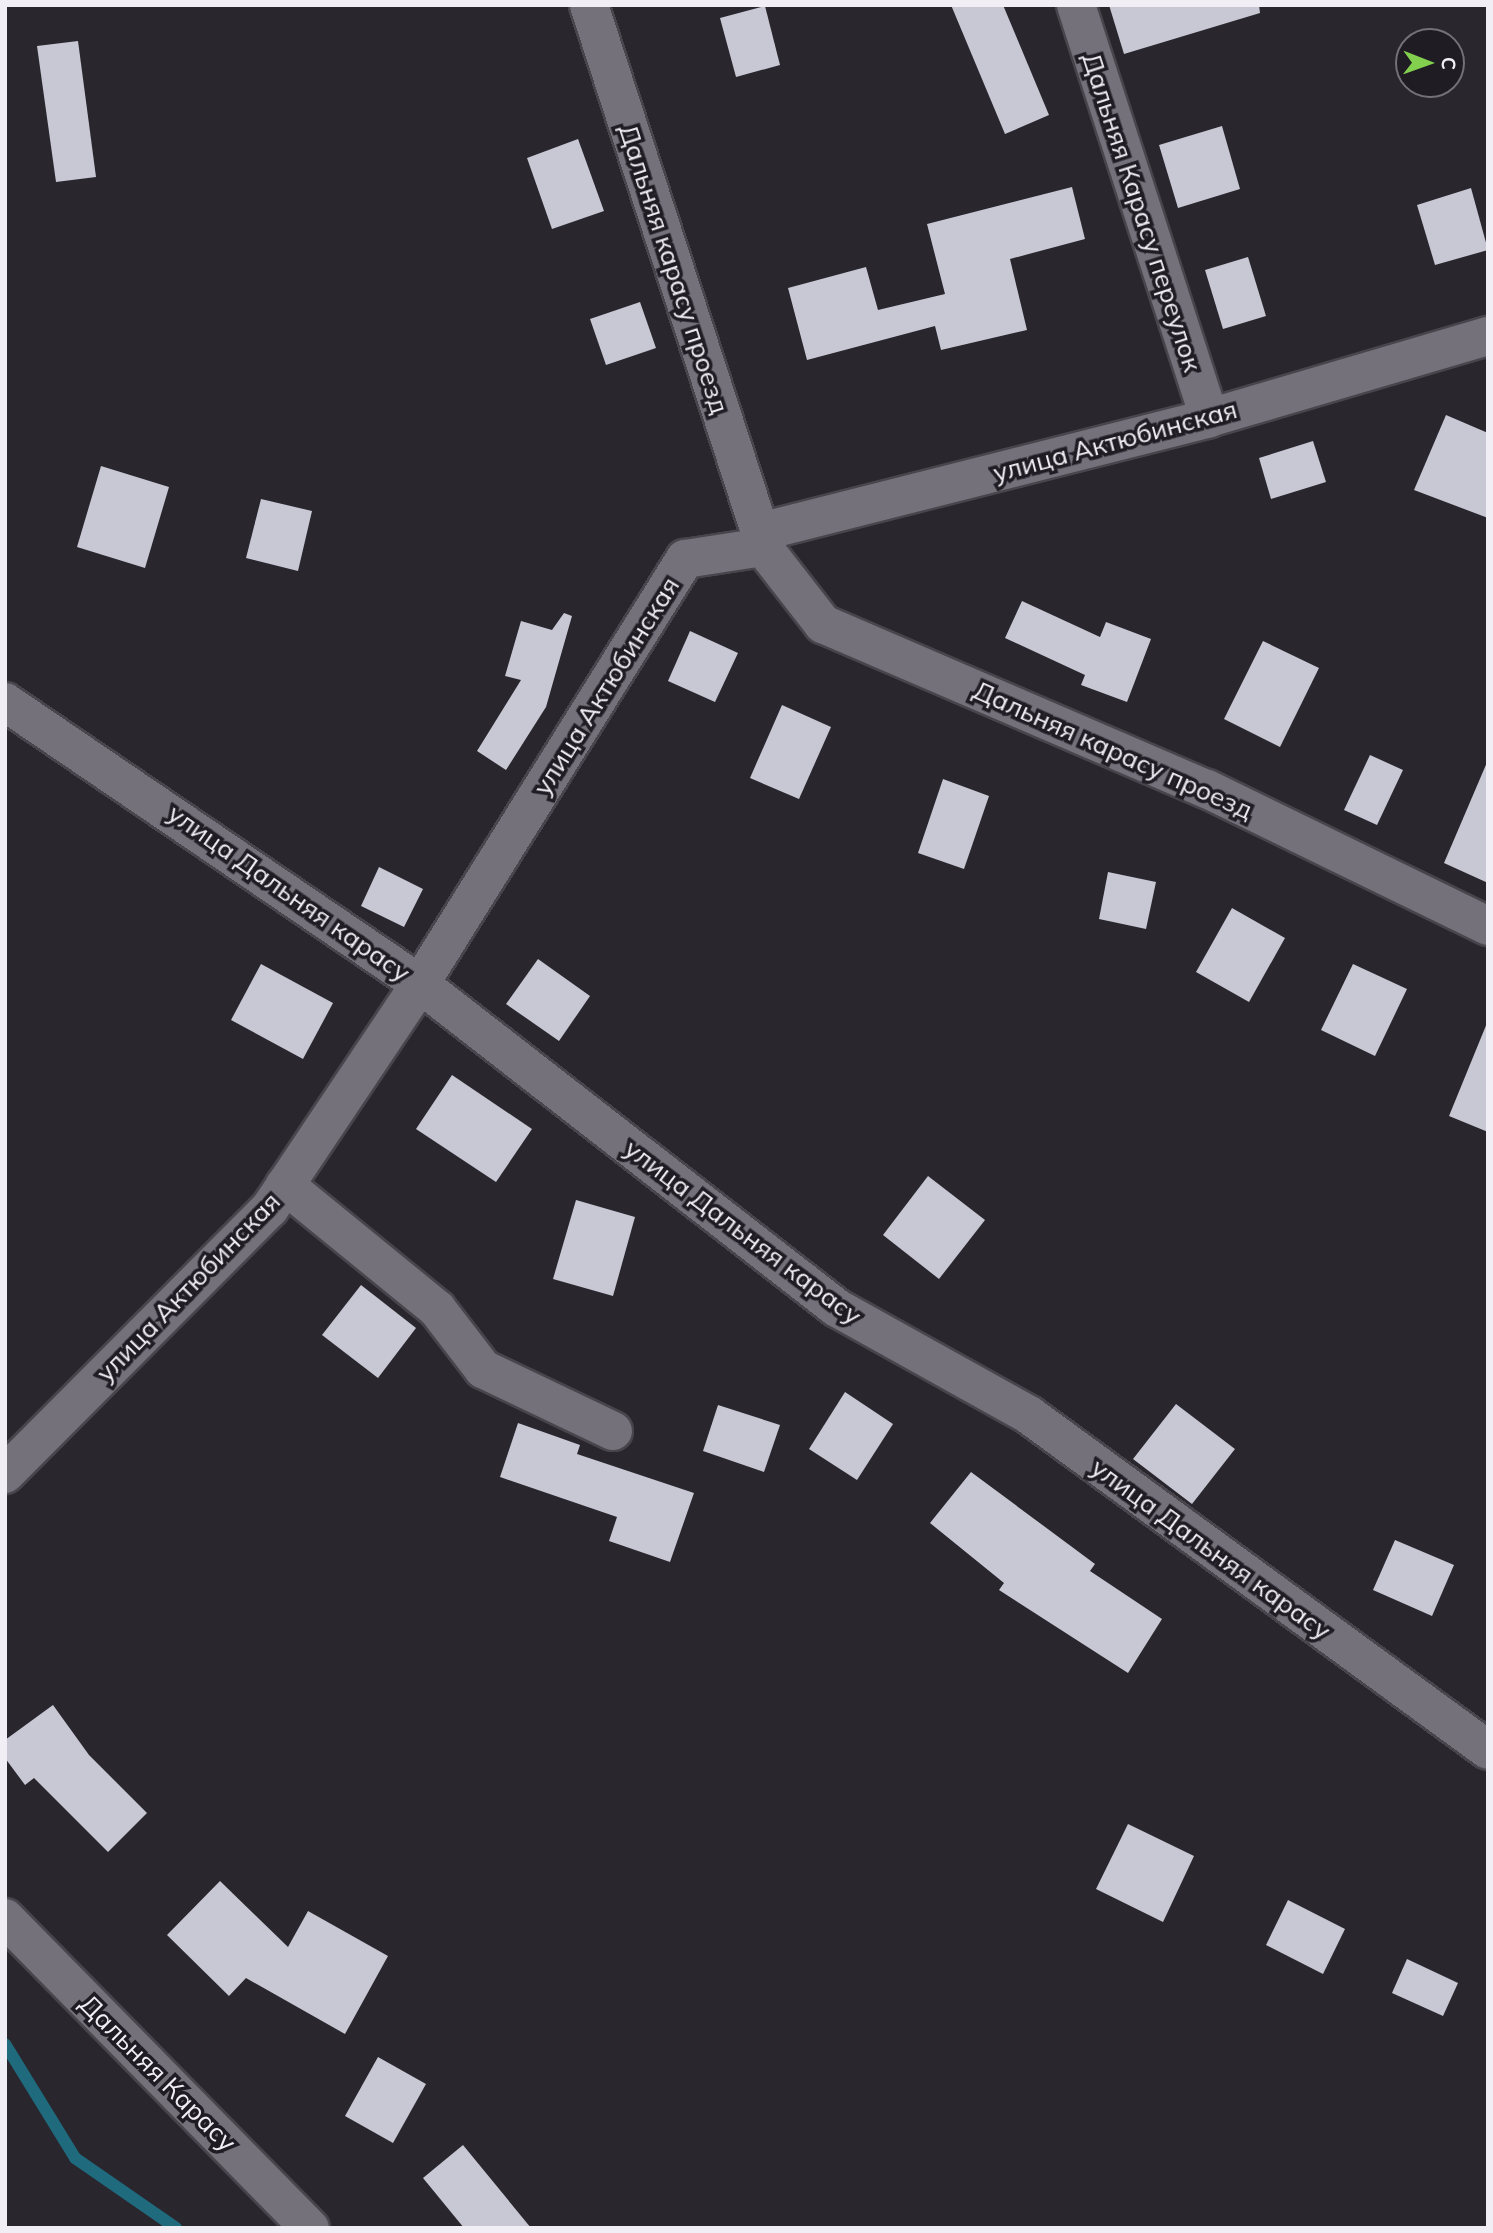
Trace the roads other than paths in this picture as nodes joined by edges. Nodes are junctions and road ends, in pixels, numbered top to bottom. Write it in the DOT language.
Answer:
graph roads {
  1 [pos="589,5"];
  2 [pos="1076,5"];
  3 [pos="1488,337"];
  4 [pos="1209,418"];
  5 [pos="762,540"];
  6 [pos="5,702"];
  7 [pos="1488,926"];
  8 [pos="420,984"];
  9 [pos="285,1185"];
  10 [pos="613,1431"];
  11 [pos="5,1474"];
  12 [pos="1488,1750"];
  13 [pos="5,1918"];
  14 [pos="310,2228"];
  1 -- 5 [label="street, Дальняя карасу проезд"];
  2 -- 4 [label="street, Дальняя Карасу переулок"];
  3 -- 4 [label="street, улица Актюбинская"];
  4 -- 5 [label="street, улица Актюбинская"];
  5 -- 7 [label="street, Дальняя карасу проезд"];
  5 -- 8 [label="street, улица Актюбинская"];
  6 -- 8 [label="street, улица Дальняя карасу"];
  8 -- 9 [label="street, улица Актюбинская"];
  8 -- 12 [label="street, улица Дальняя карасу"];
  9 -- 10 [label="street"];
  9 -- 11 [label="street, улица Актюбинская"];
  13 -- 14 [label="street, Дальняя Карасу"];
}
